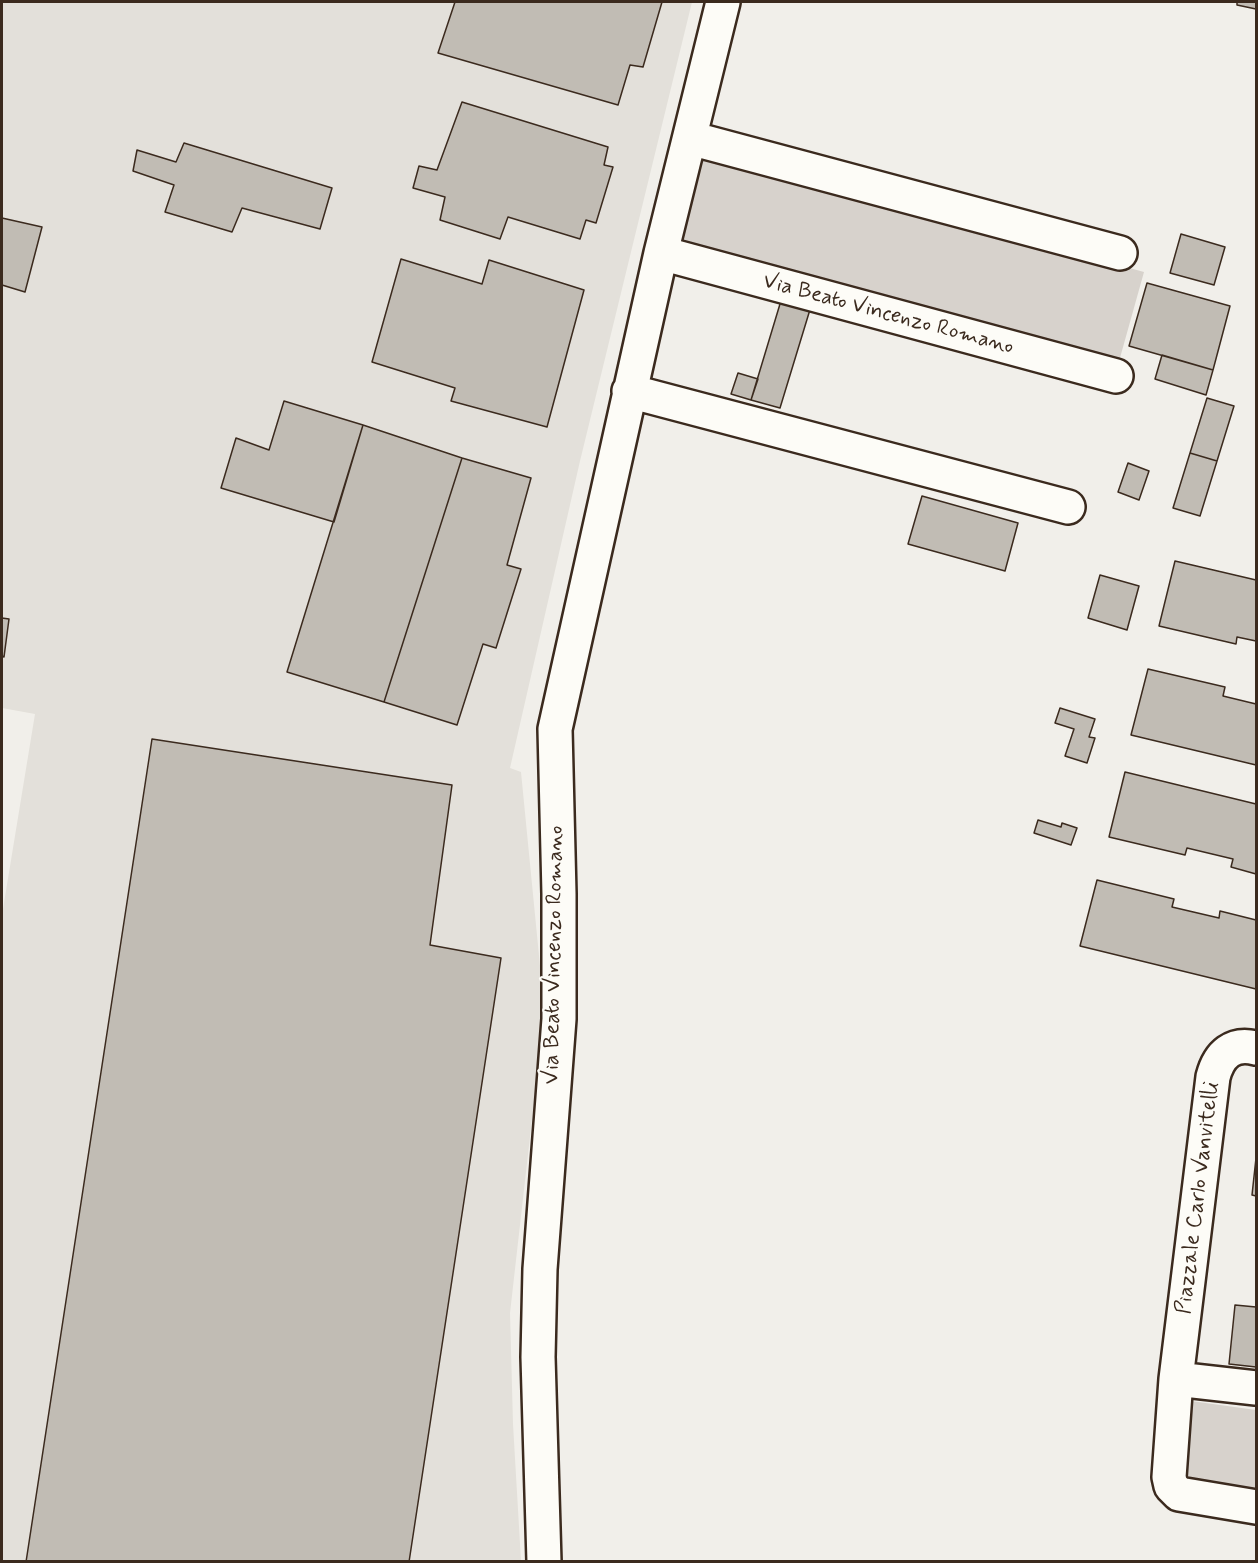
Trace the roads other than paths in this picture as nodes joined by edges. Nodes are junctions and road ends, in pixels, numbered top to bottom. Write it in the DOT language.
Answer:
graph roads {
  1 [pos="723,2"];
  2 [pos="690,138"];
  3 [pos="661,253"];
  4 [pos="1120,253"];
  5 [pos="1116,376"];
  6 [pos="629,391"];
  7 [pos="1068,507"];
  8 [pos="1257,1048"];
  9 [pos="1176,1378"];
  10 [pos="1257,1388"];
  11 [pos="1257,1507"];
  12 [pos="544,1562"];
  1 -- 2 [label="street, Via Beato Vincenzo Romano"];
  2 -- 3 [label="street, Via Beato Vincenzo Romano"];
  2 -- 4 [label="street"];
  3 -- 5 [label="street, Via Beato Vincenzo Romano"];
  3 -- 6 [label="street, Via Beato Vincenzo Romano"];
  6 -- 7 [label="street"];
  6 -- 12 [label="street, Via Beato Vincenzo Romano"];
  8 -- 9 [label="street, Piazzale Carlo Vanvitelli"];
  9 -- 10 [label="street"];
  9 -- 11 [label="street, Piazzale Carlo Vanvitelli"];
}
